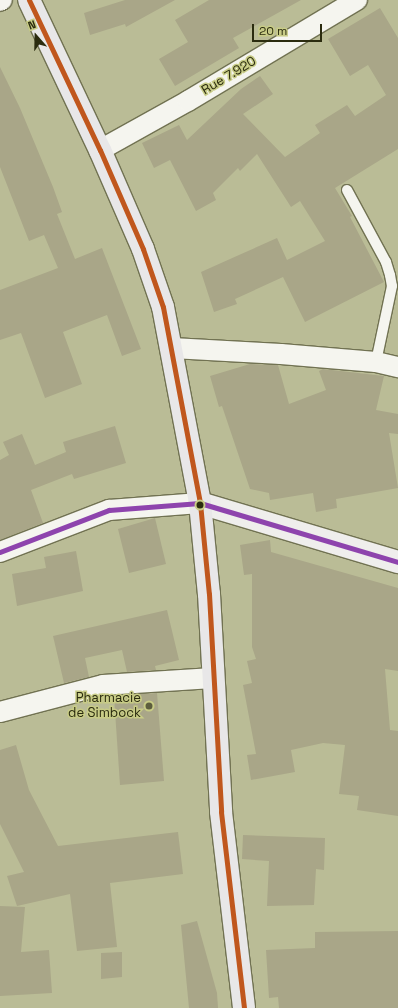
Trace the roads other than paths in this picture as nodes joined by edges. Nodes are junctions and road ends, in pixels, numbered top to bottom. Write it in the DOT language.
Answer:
graph roads {
  1 [pos="30,0"];
  2 [pos="357,0"];
  3 [pos="100,150"];
  4 [pos="347,190"];
  5 [pos="172,348"];
  6 [pos="376,362"];
  7 [pos="398,367"];
  8 [pos="200,503"];
  9 [pos="0,552"];
  10 [pos="398,562"];
  11 [pos="213,678"];
  12 [pos="0,712"];
  13 [pos="244,1008"];
  1 -- 3 [label="main road"];
  2 -- 3 [label="street, Rue 7.920"];
  3 -- 5 [label="main road"];
  4 -- 6 [label="lane"];
  5 -- 6 [label="street"];
  5 -- 8 [label="main road"];
  6 -- 7 [label="street"];
  8 -- 9 [label="street"];
  8 -- 10 [label="street"];
  8 -- 11 [label="main road"];
  11 -- 12 [label="street"];
  11 -- 13 [label="main road"];
}
